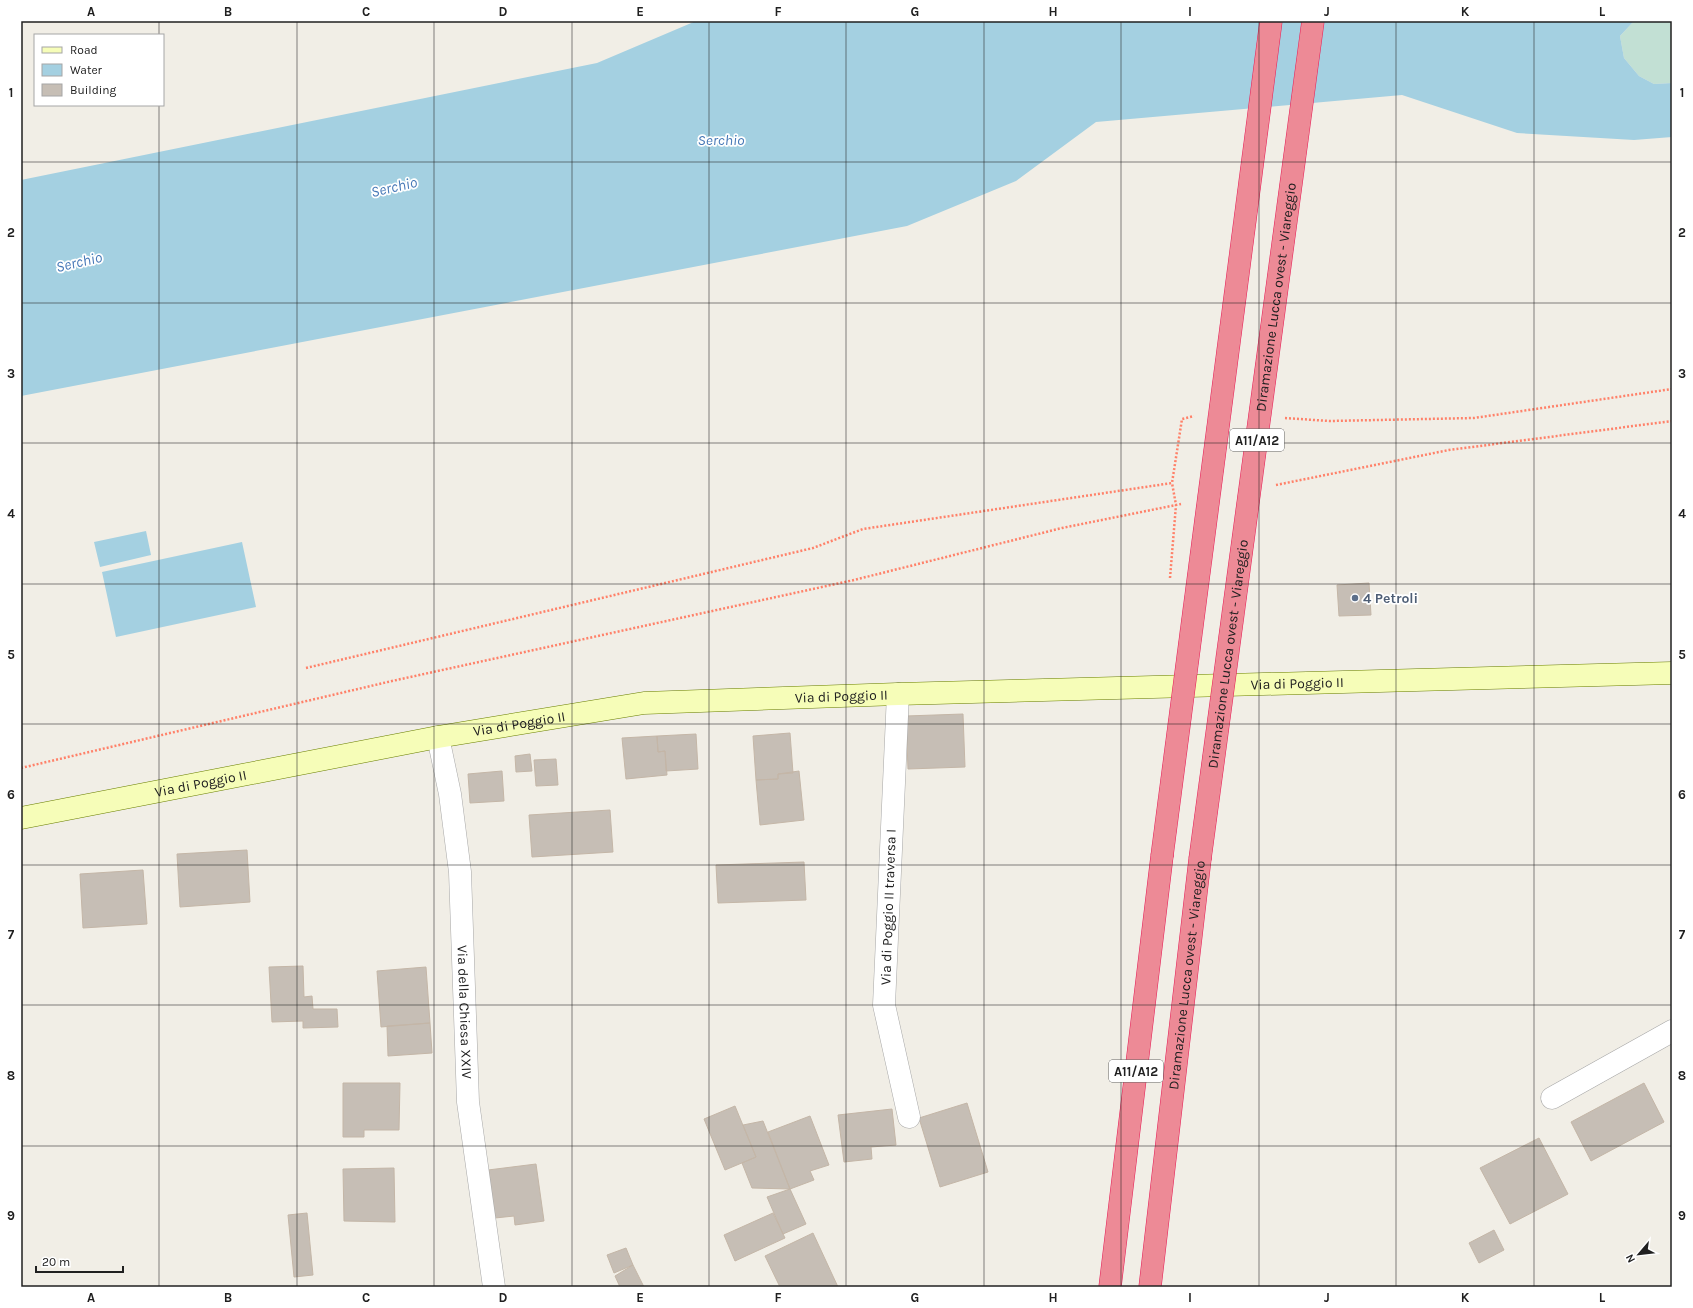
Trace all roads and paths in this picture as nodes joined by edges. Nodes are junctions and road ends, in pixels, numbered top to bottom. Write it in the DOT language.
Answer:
graph roads {
  1 [pos="1271,21"];
  2 [pos="1313,21"];
  3 [pos="1672,389"];
  4 [pos="1199,414"];
  5 [pos="1283,418"];
  6 [pos="1672,421"];
  7 [pos="1268,487"];
  8 [pos="1184,504"];
  9 [pos="306,668"];
  10 [pos="1672,673"];
  11 [pos="898,694"];
  12 [pos="438,737"];
  13 [pos="21,768"];
  14 [pos="21,818"];
  15 [pos="1672,1031"];
  16 [pos="1552,1098"];
  17 [pos="909,1117"];
  18 [pos="494,1287"];
  19 [pos="1110,1287"];
  20 [pos="1150,1287"];
  1 -- 19 [label="highway, A11/A12, bridge"];
  2 -- 20 [label="highway, Diramazione Lucca ovest - Viareggio / A11/A12, bridge"];
  3 -- 5 [label="path"];
  4 -- 9 [label="path"];
  6 -- 7 [label="path"];
  8 -- 13 [label="path"];
  10 -- 11 [label="main road, Via di Poggio II"];
  11 -- 12 [label="main road, Via di Poggio II"];
  11 -- 17 [label="street, Via di Poggio II traversa I"];
  12 -- 14 [label="main road, Via di Poggio II"];
  12 -- 18 [label="street, Via della Chiesa XXIV"];
  15 -- 16 [label="street"];
}
